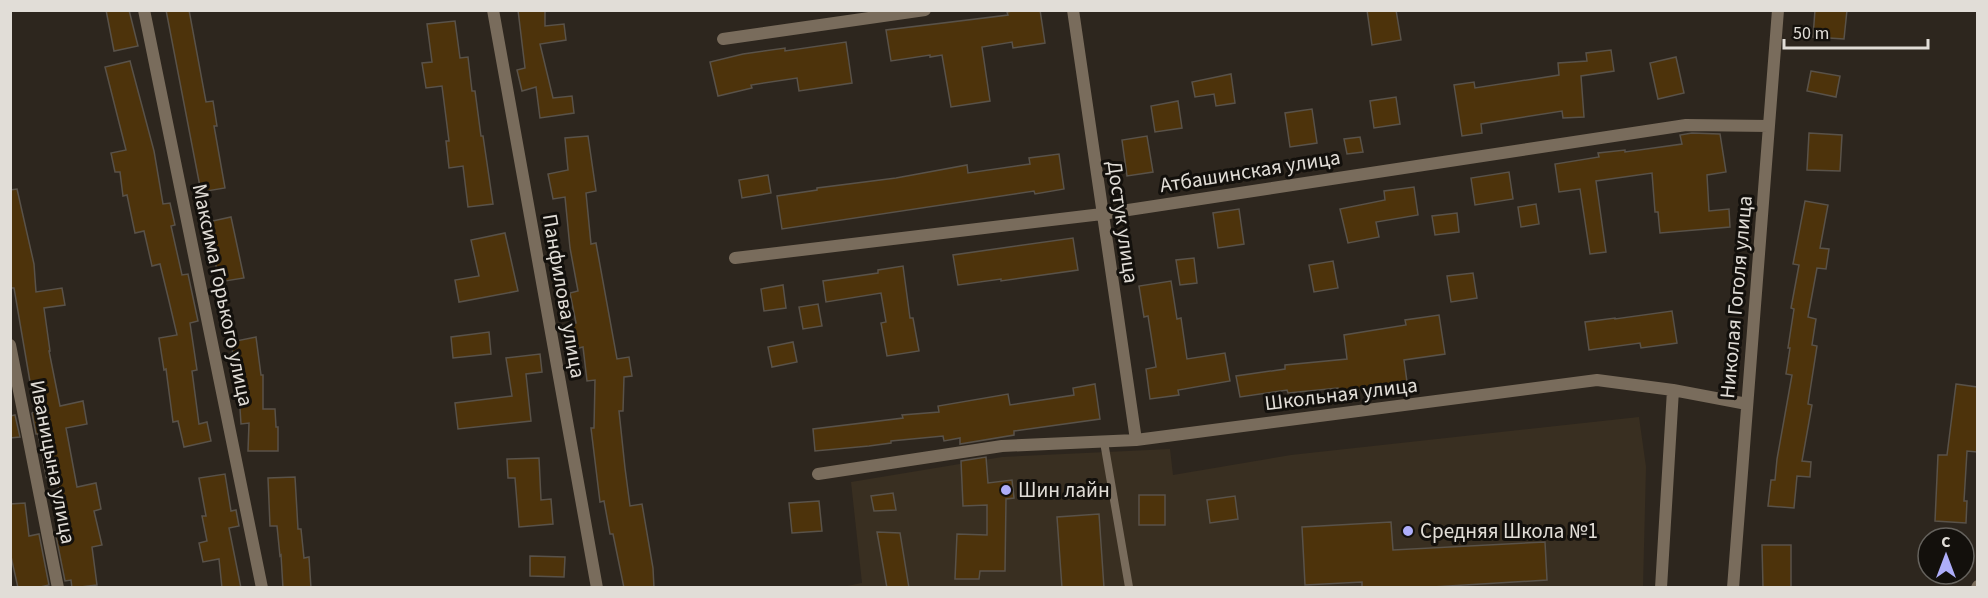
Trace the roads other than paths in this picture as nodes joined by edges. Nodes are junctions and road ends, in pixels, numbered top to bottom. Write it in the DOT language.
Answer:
graph roads {
  1 [pos="144,10"];
  2 [pos="493,10"];
  3 [pos="925,10"];
  4 [pos="1073,10"];
  5 [pos="1778,10"];
  6 [pos="723,39"];
  7 [pos="1769,126"];
  8 [pos="1102,214"];
  9 [pos="735,258"];
  10 [pos="10,345"];
  11 [pos="1673,390"];
  12 [pos="1747,404"];
  13 [pos="1136,440"];
  14 [pos="1104,442"];
  15 [pos="818,474"];
  16 [pos="1129,587"];
  17 [pos="58,588"];
  18 [pos="262,588"];
  19 [pos="597,588"];
  20 [pos="1661,588"];
  21 [pos="1733,588"];
  1 -- 18 [label="street, Максима Горького улица"];
  2 -- 19 [label="street, Панфилова улица"];
  3 -- 6 [label="street"];
  4 -- 8 [label="street, Достук улица"];
  5 -- 7 [label="street, Николая Гоголя улица"];
  7 -- 8 [label="street, Атбашинская улица"];
  7 -- 12 [label="street, Николая Гоголя улица"];
  8 -- 9 [label="street, Атбашинская улица"];
  8 -- 13 [label="street, Достук улица"];
  10 -- 17 [label="street, Иваницына улица"];
  11 -- 12 [label="street, Школьная улица"];
  11 -- 13 [label="street, Школьная улица"];
  11 -- 20 [label="street"];
  12 -- 21 [label="street, Николая Гоголя улица"];
  13 -- 14 [label="street, Школьная улица"];
  14 -- 15 [label="street, Школьная улица"];
  14 -- 16 [label="lane"];
}
